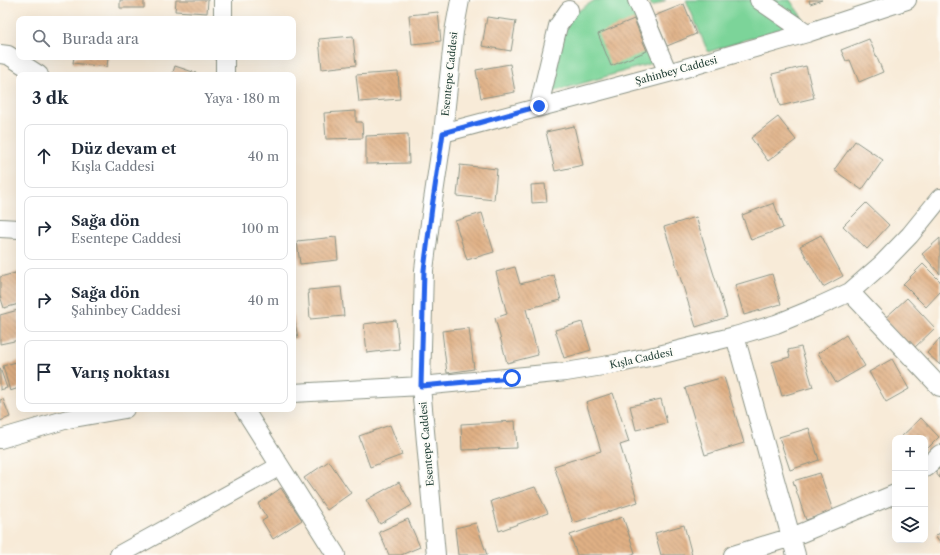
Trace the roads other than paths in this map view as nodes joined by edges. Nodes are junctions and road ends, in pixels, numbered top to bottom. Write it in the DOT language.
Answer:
graph roads {
  1 [pos="223,0"];
  2 [pos="460,0"];
  3 [pos="638,0"];
  4 [pos="759,0"];
  5 [pos="908,0"];
  6 [pos="569,10"];
  7 [pos="223,16"];
  8 [pos="806,34"];
  9 [pos="0,54"];
  10 [pos="225,60"];
  11 [pos="34,72"];
  12 [pos="225,72"];
  13 [pos="668,73"];
  14 [pos="539,106"];
  15 [pos="443,133"];
  16 [pos="940,198"];
  17 [pos="0,228"];
  18 [pos="16,229"];
  19 [pos="850,292"];
  20 [pos="735,336"];
  21 [pos="421,386"];
  22 [pos="940,387"];
  23 [pos="296,393"];
  24 [pos="106,412"];
  25 [pos="246,412"];
  26 [pos="0,440"];
  27 [pos="940,454"];
  28 [pos="928,465"];
  29 [pos="280,466"];
  30 [pos="892,495"];
  31 [pos="792,537"];
  32 [pos="434,554"];
  33 [pos="120,555"];
  34 [pos="336,555"];
  35 [pos="733,555"];
  36 [pos="796,555"];
  1 -- 7 [label="street"];
  2 -- 15 [label="street, Esentepe Caddesi"];
  3 -- 13 [label="street"];
  4 -- 8 [label="street"];
  5 -- 8 [label="street, Şahinbey Caddesi"];
  6 -- 14 [label="street"];
  8 -- 13 [label="street, Şahinbey Caddesi"];
  9 -- 11 [label="street"];
  10 -- 12 [label="street"];
  13 -- 14 [label="street, Şahinbey Caddesi"];
  14 -- 15 [label="street, Şahinbey Caddesi"];
  15 -- 21 [label="street, Esentepe Caddesi"];
  16 -- 19 [label="street, Kışla Caddesi"];
  17 -- 18 [label="street"];
  19 -- 20 [label="street, Kışla Caddesi"];
  19 -- 22 [label="street"];
  20 -- 21 [label="street, Kışla Caddesi"];
  20 -- 31 [label="street"];
  21 -- 23 [label="street, Kışla Caddesi"];
  21 -- 32 [label="street, Esentepe Caddesi"];
  24 -- 26 [label="street"];
  25 -- 29 [label="street"];
  27 -- 28 [label="street"];
  29 -- 33 [label="street"];
  29 -- 34 [label="street"];
  30 -- 31 [label="street"];
  31 -- 35 [label="street"];
  31 -- 36 [label="street"];
}
